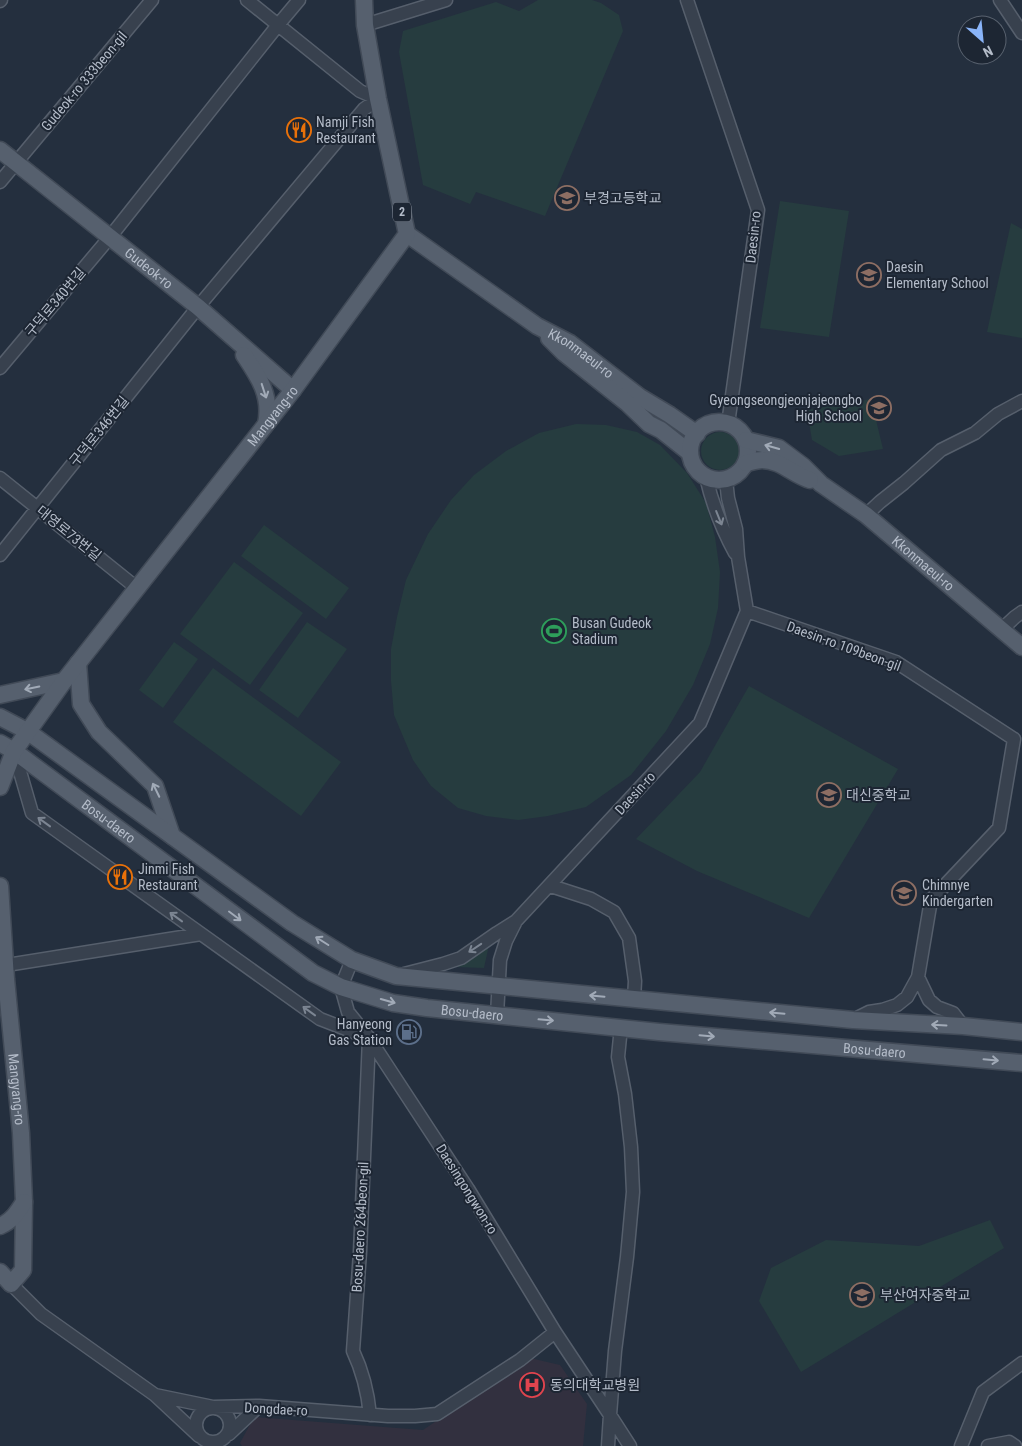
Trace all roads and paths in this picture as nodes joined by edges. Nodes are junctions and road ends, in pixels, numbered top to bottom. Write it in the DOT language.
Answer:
graph roads {
  1 [pos="152,0"];
  2 [pos="248,0"];
  3 [pos="299,0"];
  4 [pos="364,0"];
  5 [pos="446,0"];
  6 [pos="687,0"];
  7 [pos="1000,0"];
  8 [pos="278,25"];
  9 [pos="365,26"];
  10 [pos="1022,33"];
  11 [pos="378,99"];
  12 [pos="0,150"];
  13 [pos="16,162"];
  14 [pos="0,182"];
  15 [pos="407,234"];
  16 [pos="110,237"];
  17 [pos="198,307"];
  18 [pos="537,326"];
  19 [pos="230,335"];
  20 [pos="0,368"];
  21 [pos="293,390"];
  22 [pos="1022,401"];
  23 [pos="728,424"];
  24 [pos="266,425"];
  25 [pos="697,434"];
  26 [pos="746,440"];
  27 [pos="690,452"];
  28 [pos="746,463"];
  29 [pos="706,477"];
  30 [pos="0,478"];
  31 [pos="726,480"];
  32 [pos="822,484"];
  33 [pos="38,508"];
  34 [pos="866,515"];
  35 [pos="0,555"];
  36 [pos="738,557"];
  37 [pos="138,589"];
  38 [pos="747,611"];
  39 [pos="1022,612"];
  40 [pos="1001,630"];
  41 [pos="1022,647"];
  42 [pos="78,663"];
  43 [pos="64,681"];
  44 [pos="0,695"];
  45 [pos="0,717"];
  46 [pos="27,731"];
  47 [pos="1018,737"];
  48 [pos="7,747"];
  49 [pos="0,787"];
  50 [pos="172,836"];
  51 [pos="0,886"];
  52 [pos="551,886"];
  53 [pos="516,922"];
  54 [pos="201,934"];
  55 [pos="352,960"];
  56 [pos="3,965"];
  57 [pos="396,976"];
  58 [pos="918,977"];
  59 [pos="498,986"];
  60 [pos="341,987"];
  61 [pos="634,999"];
  62 [pos="497,1015"];
  63 [pos="853,1020"];
  64 [pos="964,1026"];
  65 [pos="621,1027"];
  66 [pos="1022,1032"];
  67 [pos="369,1038"];
  68 [pos="1022,1063"];
  69 [pos="24,1202"];
  70 [pos="0,1226"];
  71 [pos="6,1278"];
  72 [pos="555,1332"];
  73 [pos="1022,1363"];
  74 [pos="155,1395"];
  75 [pos="259,1406"];
  76 [pos="213,1408"];
  77 [pos="610,1414"];
  78 [pos="370,1415"];
  79 [pos="229,1433"];
  80 [pos="203,1441"];
  81 [pos="226,1446"];
  82 [pos="608,1446"];
  83 [pos="630,1446"];
  84 [pos="960,1446"];
  85 [pos="988,1446"];
  86 [pos="1015,1446"];
  1 -- 13 [label="street, Gudeok-ro 333beon-gil"];
  2 -- 8 [label="street"];
  3 -- 8 [label="street, 구덕로340번길"];
  4 -- 9 [label="main road, 2"];
  5 -- 9 [label="street"];
  6 -- 23 [label="street, Daesin-ro"];
  7 -- 10 [label="street"];
  8 -- 11 [label="street"];
  8 -- 16 [label="street, 구덕로340번길"];
  9 -- 11 [label="main road, 2"];
  11 -- 15 [label="main road, 2"];
  11 -- 17 [label="street, 구덕로346번길"];
  12 -- 13 [label="main road, Gudeok-ro"];
  13 -- 14 [label="street, Gudeok-ro 333beon-gil"];
  13 -- 16 [label="main road, Gudeok-ro"];
  15 -- 18 [label="main road, Kkonmaeul-ro"];
  15 -- 21 [label="main road, Mangyang-ro / 2"];
  16 -- 17 [label="main road, Gudeok-ro"];
  16 -- 20 [label="street, 구덕로340번길"];
  17 -- 19 [label="main road, Gudeok-ro"];
  17 -- 33 [label="street, 구덕로346번길"];
  18 -- 25 [label="main road, Kkonmaeul-ro"];
  18 -- 27 [label="main road, Kkonmaeul-ro"];
  19 -- 21 [label="main road, Gudeok-ro"];
  19 -- 24 [label="main road, one-way"];
  21 -- 24 [label="main road, Mangyang-ro"];
  22 -- 34 [label="street"];
  23 -- 25 [label="main road"];
  23 -- 26 [label="main road, Kkonmaeul-ro"];
  24 -- 37 [label="main road, Mangyang-ro"];
  25 -- 27 [label="main road"];
  26 -- 28 [label="main road"];
  32 -- 26 [label="main road, Kkonmaeul-ro, one-way"];
  27 -- 29 [label="main road, Kkonmaeul-ro"];
  28 -- 31 [label="main road"];
  28 -- 32 [label="main road, Kkonmaeul-ro"];
  29 -- 31 [label="main road"];
  29 -- 36 [label="street, one-way"];
  30 -- 33 [label="street, 대영로73번길"];
  31 -- 36 [label="street"];
  32 -- 34 [label="main road, Kkonmaeul-ro"];
  33 -- 35 [label="street, 구덕로346번길"];
  33 -- 37 [label="street, 대영로73번길"];
  34 -- 40 [label="main road, Kkonmaeul-ro"];
  36 -- 38 [label="street"];
  37 -- 42 [label="main road, Mangyang-ro"];
  38 -- 47 [label="street, Daesin-ro 109beon-gil"];
  38 -- 52 [label="street, Daesin-ro"];
  39 -- 40 [label="street"];
  40 -- 41 [label="main road, Kkonmaeul-ro"];
  42 -- 43 [label="main road, Mangyang-ro"];
  50 -- 42 [label="main road, one-way"];
  43 -- 44 [label="main road, one-way"];
  43 -- 46 [label="main road, Mangyang-ro"];
  45 -- 46 [label="main road, Bosu-daero"];
  46 -- 48 [label="main road, Mangyang-ro"];
  46 -- 50 [label="main road, Bosu-daero"];
  47 -- 58 [label="street"];
  48 -- 49 [label="main road, Mangyang-ro"];
  54 -- 48 [label="street, one-way"];
  48 -- 60 [label="main road, Bosu-daero, one-way"];
  55 -- 50 [label="main road, Bosu-daero, one-way"];
  51 -- 56 [label="main road, Mangyang-ro"];
  52 -- 53 [label="street, Daesin-ro"];
  52 -- 61 [label="street"];
  53 -- 57 [label="street, one-way"];
  53 -- 59 [label="street, Daesin-ro"];
  54 -- 56 [label="street"];
  67 -- 54 [label="street, one-way"];
  55 -- 57 [label="main road, Bosu-daero"];
  55 -- 60 [label="street"];
  56 -- 69 [label="main road, Mangyang-ro"];
  57 -- 59 [label="main road, Bosu-daero"];
  58 -- 63 [label="street"];
  58 -- 64 [label="street"];
  61 -- 59 [label="main road, Bosu-daero, one-way"];
  59 -- 62 [label="street, Daesin-ro"];
  60 -- 62 [label="main road, Bosu-daero, one-way"];
  60 -- 67 [label="street, Daesingongwon-ro"];
  63 -- 61 [label="main road, Bosu-daero, one-way"];
  62 -- 65 [label="main road, Bosu-daero, one-way"];
  64 -- 63 [label="main road, Bosu-daero, one-way"];
  64 -- 66 [label="main road, Bosu-daero"];
  65 -- 68 [label="main road, Bosu-daero, one-way"];
  65 -- 77 [label="street"];
  67 -- 72 [label="street, Daesingongwon-ro"];
  67 -- 78 [label="street, Bosu-daero 264beon-gil"];
  69 -- 70 [label="main road"];
  69 -- 71 [label="main road, Mangyang-ro"];
  71 -- 74 [label="street, Dongdae-ro"];
  72 -- 77 [label="street, Daesingongwon-ro"];
  72 -- 78 [label="street, Dongdae-ro"];
  73 -- 84 [label="street"];
  74 -- 76 [label="street, Dongdae-ro"];
  74 -- 80 [label="street"];
  75 -- 76 [label="street, Dongdae-ro"];
  75 -- 78 [label="street, Dongdae-ro"];
  75 -- 79 [label="street"];
  76 -- 79 [label="street"];
  76 -- 80 [label="street"];
  77 -- 82 [label="street"];
  77 -- 83 [label="street, Daesingongwon-ro"];
  79 -- 80 [label="street"];
  79 -- 81 [label="street"];
  85 -- 86 [label="street"];
}
